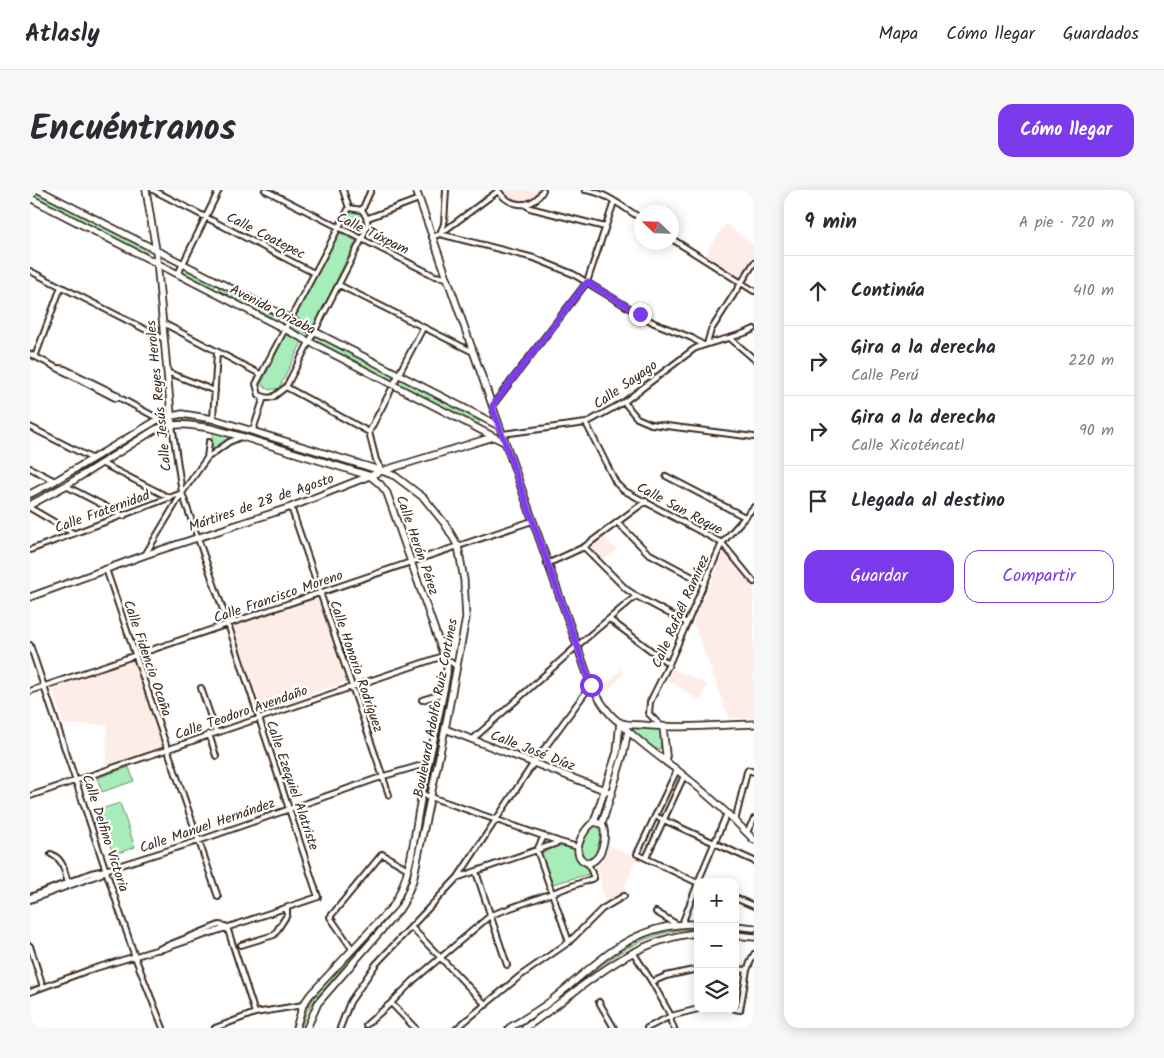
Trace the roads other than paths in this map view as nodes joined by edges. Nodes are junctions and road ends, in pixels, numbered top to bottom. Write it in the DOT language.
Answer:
graph roads {
  1 [pos="39,190"];
  2 [pos="146,190"];
  3 [pos="153,190"];
  4 [pos="219,190"];
  5 [pos="265,190"];
  6 [pos="343,190"];
  7 [pos="371,190"];
  8 [pos="416,190"];
  9 [pos="446,190"];
  10 [pos="543,190"];
  11 [pos="585,190"];
  12 [pos="593,190"];
  13 [pos="498,191"];
  14 [pos="30,198"];
  15 [pos="419,199"];
  16 [pos="614,202"];
  17 [pos="524,204"];
  18 [pos="349,208"];
  19 [pos="362,210"];
  20 [pos="634,215"];
  21 [pos="206,217"];
  22 [pos="368,218"];
  23 [pos="605,227"];
  24 [pos="338,228"];
  25 [pos="440,234"];
  26 [pos="432,237"];
  27 [pos="362,240"];
  28 [pos="679,244"];
  29 [pos="156,250"];
  30 [pos="157,264"];
  31 [pos="183,264"];
  32 [pos="754,264"];
  33 [pos="30,271"];
  34 [pos="314,273"];
  35 [pos="178,274"];
  36 [pos="447,278"];
  37 [pos="219,282"];
  38 [pos="587,282"];
  39 [pos="740,283"];
  40 [pos="339,285"];
  41 [pos="61,287"];
  42 [pos="754,291"];
  43 [pos="214,292"];
  44 [pos="290,319"];
  45 [pos="163,323"];
  46 [pos="423,328"];
  47 [pos="285,329"];
  48 [pos="754,329"];
  49 [pos="314,331"];
  50 [pos="730,338"];
  51 [pos="164,339"];
  52 [pos="309,341"];
  53 [pos="705,344"];
  54 [pos="218,352"];
  55 [pos="473,352"];
  56 [pos="30,354"];
  57 [pos="35,357"];
  58 [pos="754,359"];
  59 [pos="167,372"];
  60 [pos="260,374"];
  61 [pos="399,374"];
  62 [pos="286,387"];
  63 [pos="392,388"];
  64 [pos="215,391"];
  65 [pos="264,397"];
  66 [pos="624,402"];
  67 [pos="492,406"];
  68 [pos="171,415"];
  69 [pos="159,418"];
  70 [pos="213,419"];
  71 [pos="484,419"];
  72 [pos="586,423"];
  73 [pos="172,425"];
  74 [pos="499,426"];
  75 [pos="30,427"];
  76 [pos="477,429"];
  77 [pos="253,430"];
  78 [pos="369,432"];
  79 [pos="502,434"];
  80 [pos="243,436"];
  81 [pos="493,437"];
  82 [pos="754,437"];
  83 [pos="209,442"];
  84 [pos="504,442"];
  85 [pos="91,458"];
  86 [pos="207,458"];
  87 [pos="101,463"];
  88 [pos="30,468"];
  89 [pos="382,471"];
  90 [pos="370,476"];
  91 [pos="666,476"];
  92 [pos="55,481"];
  93 [pos="65,486"];
  94 [pos="182,493"];
  95 [pos="30,494"];
  96 [pos="170,498"];
  97 [pos="646,501"];
  98 [pos="30,506"];
  99 [pos="291,507"];
  100 [pos="754,507"];
  101 [pos="124,516"];
  102 [pos="745,517"];
  103 [pos="532,521"];
  104 [pos="617,522"];
  105 [pos="74,533"];
  106 [pos="197,537"];
  107 [pos="722,543"];
  108 [pos="458,546"];
  109 [pos="584,547"];
  110 [pos="30,550"];
  111 [pos="145,555"];
  112 [pos="410,563"];
  113 [pos="547,564"];
  114 [pos="106,569"];
  115 [pos="754,582"];
  116 [pos="704,583"];
  117 [pos="319,593"];
  118 [pos="636,596"];
  119 [pos="30,597"];
  120 [pos="609,619"];
  121 [pos="686,623"];
  122 [pos="228,624"];
  123 [pos="30,645"];
  124 [pos="577,646"];
  125 [pos="135,656"];
  126 [pos="443,656"];
  127 [pos="669,664"];
  128 [pos="457,667"];
  129 [pos="591,685"];
  130 [pos="44,686"];
  131 [pos="351,686"];
  132 [pos="201,688"];
  133 [pos="30,691"];
  134 [pos="444,693"];
  135 [pos="422,700"];
  136 [pos="258,718"];
  137 [pos="620,722"];
  138 [pos="754,724"];
  139 [pos="663,727"];
  140 [pos="445,729"];
  141 [pos="628,731"];
  142 [pos="216,732"];
  143 [pos="210,734"];
  144 [pos="473,739"];
  145 [pos="666,745"];
  146 [pos="167,748"];
  147 [pos="650,750"];
  148 [pos="216,756"];
  149 [pos="429,763"];
  150 [pos="667,763"];
  151 [pos="533,764"];
  152 [pos="677,770"];
  153 [pos="754,772"];
  154 [pos="384,776"];
  155 [pos="684,776"];
  156 [pos="76,779"];
  157 [pos="604,791"];
  158 [pos="612,793"];
  159 [pos="389,794"];
  160 [pos="422,794"];
  161 [pos="30,796"];
  162 [pos="665,796"];
  163 [pos="430,797"];
  164 [pos="673,801"];
  165 [pos="290,809"];
  166 [pos="727,812"];
  167 [pos="655,816"];
  168 [pos="754,819"];
  169 [pos="496,820"];
  170 [pos="664,820"];
  171 [pos="735,821"];
  172 [pos="594,822"];
  173 [pos="602,824"];
  174 [pos="747,832"];
  175 [pos="544,836"];
  176 [pos="754,840"];
  177 [pos="198,841"];
  178 [pos="560,842"];
  179 [pos="715,843"];
  180 [pos="578,847"];
  181 [pos="537,850"];
  182 [pos="51,854"];
  183 [pos="646,858"];
  184 [pos="754,861"];
  185 [pos="588,863"];
  186 [pos="408,869"];
  187 [pos="106,870"];
  188 [pos="476,872"];
  189 [pos="458,877"];
  190 [pos="700,878"];
  191 [pos="694,881"];
  192 [pos="68,883"];
  193 [pos="552,892"];
  194 [pos="694,892"];
  195 [pos="624,896"];
  196 [pos="218,897"];
  197 [pos="30,899"];
  198 [pos="739,900"];
  199 [pos="754,906"];
  200 [pos="287,908"];
  201 [pos="656,912"];
  202 [pos="491,916"];
  203 [pos="680,924"];
  204 [pos="694,924"];
  205 [pos="227,926"];
  206 [pos="739,926"];
  207 [pos="412,928"];
  208 [pos="754,928"];
  209 [pos="694,933"];
  210 [pos="739,935"];
  211 [pos="754,937"];
  212 [pos="361,941"];
  213 [pos="569,942"];
  214 [pos="241,945"];
  215 [pos="30,946"];
  216 [pos="368,946"];
  217 [pos="353,950"];
  218 [pos="633,952"];
  219 [pos="754,954"];
  220 [pos="135,957"];
  221 [pos="440,958"];
  222 [pos="507,965"];
  223 [pos="739,969"];
  224 [pos="694,970"];
  225 [pos="747,970"];
  226 [pos="652,982"];
  227 [pos="43,987"];
  228 [pos="30,992"];
  229 [pos="739,1001"];
  230 [pos="599,1002"];
  231 [pos="391,1003"];
  232 [pos="303,1005"];
  233 [pos="486,1005"];
  234 [pos="694,1010"];
  235 [pos="255,1013"];
  236 [pos="671,1016"];
  237 [pos="366,1025"];
  238 [pos="163,1028"];
  239 [pos="215,1028"];
  240 [pos="296,1028"];
  241 [pos="307,1028"];
  242 [pos="340,1028"];
  243 [pos="415,1028"];
  244 [pos="457,1028"];
  245 [pos="509,1028"];
  246 [pos="525,1028"];
  247 [pos="614,1028"];
  248 [pos="647,1028"];
  249 [pos="674,1028"];
  1 -- 29 [label="main road, Avenida Orizaba"];
  2 -- 29 [label="main road, Calle Jesús Reyes Heroles"];
  3 -- 21 [label="street, Calle Coatepec"];
  4 -- 21 [label="street"];
  5 -- 24 [label="street, Calle Túxpam"];
  6 -- 18 [label="street"];
  7 -- 19 [label="street"];
  8 -- 15 [label="main road"];
  9 -- 25 [label="street"];
  10 -- 17 [label="street"];
  11 -- 12 [label="street"];
  12 -- 16 [label="street"];
  13 -- 17 [label="street"];
  13 -- 25 [label="street"];
  14 -- 30 [label="main road, Avenida Orizaba"];
  15 -- 22 [label="street"];
  15 -- 26 [label="main road"];
  16 -- 20 [label="street"];
  16 -- 23 [label="street"];
  17 -- 23 [label="street"];
  18 -- 19 [label="street"];
  18 -- 24 [label="street"];
  19 -- 22 [label="street"];
  21 -- 31 [label="street"];
  21 -- 34 [label="street, Calle Coatepec"];
  22 -- 27 [label="street"];
  23 -- 38 [label="street"];
  24 -- 27 [label="street, Calle Túxpam"];
  24 -- 34 [label="street"];
  25 -- 26 [label="street"];
  25 -- 38 [label="street"];
  26 -- 36 [label="main road"];
  27 -- 36 [label="street, Calle Túxpam"];
  27 -- 40 [label="street"];
  28 -- 39 [label="street"];
  29 -- 30 [label="main road, Calle Jesús Reyes Heroles"];
  29 -- 31 [label="main road, Avenida Orizaba"];
  30 -- 35 [label="main road, Avenida Orizaba"];
  30 -- 45 [label="main road, Calle Jesús Reyes Heroles"];
  31 -- 35 [label="street"];
  31 -- 37 [label="main road, Avenida Orizaba"];
  32 -- 39 [label="street"];
  33 -- 41 [label="street"];
  34 -- 44 [label="street"];
  35 -- 43 [label="main road, Avenida Orizaba"];
  36 -- 55 [label="main road"];
  37 -- 43 [label="main road"];
  37 -- 44 [label="main road, Avenida Orizaba"];
  38 -- 53 [label="street"];
  38 -- 67 [label="street"];
  39 -- 42 [label="street"];
  39 -- 53 [label="street"];
  40 -- 46 [label="street"];
  40 -- 49 [label="street"];
  41 -- 51 [label="street"];
  41 -- 57 [label="street"];
  43 -- 47 [label="main road, Avenida Orizaba"];
  44 -- 47 [label="street"];
  44 -- 49 [label="main road, Avenida Orizaba"];
  45 -- 51 [label="main road, Calle Jesús Reyes Heroles"];
  45 -- 54 [label="street"];
  46 -- 55 [label="street"];
  46 -- 61 [label="street"];
  47 -- 52 [label="main road, Avenida Orizaba"];
  47 -- 60 [label="street"];
  48 -- 50 [label="street, Calle Sayago"];
  49 -- 52 [label="street"];
  49 -- 61 [label="main road, Avenida Orizaba"];
  50 -- 53 [label="street, Calle Sayago"];
  50 -- 58 [label="street"];
  51 -- 59 [label="main road, Calle Jesús Reyes Heroles"];
  52 -- 62 [label="street"];
  52 -- 63 [label="main road, Avenida Orizaba"];
  53 -- 66 [label="street, Calle Sayago"];
  54 -- 60 [label="street"];
  54 -- 64 [label="street"];
  55 -- 67 [label="main road"];
  56 -- 57 [label="street"];
  57 -- 69 [label="street"];
  59 -- 64 [label="street"];
  59 -- 68 [label="main road, Calle Jesús Reyes Heroles"];
  60 -- 65 [label="street"];
  61 -- 63 [label="street"];
  61 -- 71 [label="main road, Avenida Orizaba"];
  62 -- 65 [label="street"];
  62 -- 78 [label="street"];
  63 -- 76 [label="main road, Avenida Orizaba"];
  63 -- 78 [label="street"];
  64 -- 70 [label="street"];
  65 -- 77 [label="street"];
  66 -- 72 [label="street, Calle Sayago"];
  66 -- 82 [label="street"];
  67 -- 74 [label="main road"];
  68 -- 69 [label="main road, Boulevard Adolfo Ruiz Cortines"];
  68 -- 70 [label="main road, Boulevard Adolfo Ruiz Cortines"];
  68 -- 73 [label="main road, Calle Jesús Reyes Heroles"];
  69 -- 85 [label="main road, Boulevard Adolfo Ruiz Cortines"];
  70 -- 77 [label="main road, Boulevard Adolfo Ruiz Cortines"];
  71 -- 74 [label="main road, Avenida Orizaba"];
  71 -- 76 [label="main road"];
  72 -- 79 [label="street, Calle Sayago"];
  72 -- 97 [label="street, Calle San Roque"];
  73 -- 80 [label="main road"];
  73 -- 87 [label="main road"];
  73 -- 94 [label="street, Calle Jesús Reyes Heroles"];
  74 -- 79 [label="main road"];
  75 -- 85 [label="street"];
  76 -- 81 [label="main road, Avenida Orizaba"];
  77 -- 89 [label="main road, Boulevard Adolfo Ruiz Cortines"];
  78 -- 89 [label="street"];
  79 -- 81 [label="main road, Mártires de 28 de Agosto"];
  79 -- 84 [label="main road"];
  80 -- 86 [label="street"];
  80 -- 90 [label="main road"];
  81 -- 84 [label="main road, Avenida Orizaba"];
  81 -- 89 [label="main road, Mártires de 28 de Agosto"];
  83 -- 86 [label="street"];
  84 -- 103 [label="main road"];
  85 -- 92 [label="main road, Boulevard Adolfo Ruiz Cortines"];
  86 -- 94 [label="street"];
  87 -- 93 [label="main road"];
  87 -- 96 [label="street"];
  88 -- 92 [label="street"];
  89 -- 90 [label="main road, Mártires de 28 de Agosto"];
  89 -- 108 [label="main road, Boulevard Adolfo Ruiz Cortines"];
  90 -- 99 [label="main road, Mártires de 28 de Agosto"];
  90 -- 112 [label="main road, Calle Herón Pérez"];
  91 -- 102 [label="street"];
  92 -- 95 [label="main road, Boulevard Adolfo Ruiz Cortines"];
  93 -- 98 [label="main road"];
  93 -- 101 [label="street"];
  94 -- 96 [label="street, Calle Fraternidad"];
  94 -- 106 [label="street, Calle Jesús Reyes Heroles"];
  94 -- 111 [label="street"];
  96 -- 101 [label="street, Calle Fraternidad"];
  97 -- 104 [label="street"];
  97 -- 107 [label="street, Calle San Roque"];
  98 -- 105 [label="street"];
  99 -- 106 [label="main road, Mártires de 28 de Agosto"];
  99 -- 117 [label="street, Calle Honorio Rodríguez"];
  100 -- 102 [label="street, Calle Rafaél Ramírez"];
  101 -- 105 [label="street, Calle Fraternidad"];
  102 -- 107 [label="street, Calle Rafaél Ramírez"];
  103 -- 108 [label="street, Calle Francisco Moreno"];
  103 -- 113 [label="main road"];
  104 -- 109 [label="street"];
  104 -- 116 [label="street"];
  105 -- 110 [label="street, Calle Fraternidad"];
  106 -- 111 [label="main road, Mártires de 28 de Agosto"];
  106 -- 122 [label="street, Calle Ezequiel Alatriste"];
  107 -- 115 [label="street, Calle San Roque"];
  107 -- 116 [label="street, Calle Rafaél Ramírez"];
  108 -- 112 [label="street, Calle Francisco Moreno"];
  108 -- 128 [label="main road, Boulevard Adolfo Ruiz Cortines"];
  109 -- 113 [label="street"];
  109 -- 118 [label="street"];
  111 -- 114 [label="main road, Mártires de 28 de Agosto"];
  112 -- 117 [label="street, Calle Francisco Moreno"];
  112 -- 126 [label="main road, Calle Herón Pérez"];
  113 -- 124 [label="main road"];
  114 -- 119 [label="main road, Mártires de 28 de Agosto"];
  114 -- 125 [label="street, Calle Fidencio Ocaña"];
  116 -- 121 [label="street, Calle Rafaél Ramírez"];
  117 -- 122 [label="street, Calle Francisco Moreno"];
  117 -- 131 [label="street, Calle Honorio Rodríguez"];
  118 -- 120 [label="street"];
  118 -- 121 [label="street"];
  120 -- 124 [label="street"];
  120 -- 127 [label="street"];
  121 -- 127 [label="street, Calle Rafaél Ramírez"];
  122 -- 125 [label="street, Calle Francisco Moreno"];
  122 -- 136 [label="street, Calle Ezequiel Alatriste"];
  123 -- 130 [label="street, Calle Delfino Victoria"];
  124 -- 129 [label="main road"];
  124 -- 144 [label="street"];
  125 -- 130 [label="street, Calle Francisco Moreno"];
  125 -- 146 [label="street, Calle Fidencio Ocaña"];
  126 -- 128 [label="street"];
  126 -- 131 [label="street, Calle Teodoro Avendaño"];
  126 -- 134 [label="main road, Boulevard Adolfo Ruiz Cortines"];
  127 -- 139 [label="street, Calle Rafaél Ramírez"];
  128 -- 140 [label="main road, Boulevard Adolfo Ruiz Cortines"];
  129 -- 137 [label="main road"];
  129 -- 151 [label="street"];
  130 -- 133 [label="street, Calle Francisco Moreno"];
  130 -- 156 [label="street, Calle Delfino Victoria"];
  131 -- 136 [label="street, Calle Teodoro Avendaño"];
  131 -- 154 [label="street, Calle Honorio Rodríguez"];
  132 -- 142 [label="street"];
  134 -- 135 [label="street"];
  134 -- 149 [label="main road, Boulevard Adolfo Ruiz Cortines"];
  136 -- 142 [label="street, Calle Teodoro Avendaño"];
  136 -- 165 [label="street, Calle Ezequiel Alatriste"];
  137 -- 139 [label="main road"];
  137 -- 141 [label="main road"];
  137 -- 157 [label="main road"];
  138 -- 139 [label="main road"];
  139 -- 145 [label="main road"];
  140 -- 144 [label="main road, Calle José Díaz"];
  140 -- 163 [label="main road, Boulevard Adolfo Ruiz Cortines"];
  141 -- 147 [label="main road"];
  141 -- 158 [label="main road"];
  142 -- 143 [label="street, Calle Teodoro Avendaño"];
  143 -- 146 [label="street, Calle Teodoro Avendaño"];
  143 -- 148 [label="street"];
  144 -- 151 [label="main road, Calle José Díaz"];
  145 -- 147 [label="main road"];
  145 -- 150 [label="main road"];
  146 -- 156 [label="street, Calle Teodoro Avendaño"];
  146 -- 177 [label="street, Calle Fidencio Ocaña"];
  147 -- 150 [label="main road"];
  149 -- 154 [label="street, Calle Manuel Hernández"];
  149 -- 160 [label="main road, Boulevard Adolfo Ruiz Cortines"];
  150 -- 152 [label="main road"];
  151 -- 157 [label="main road, Calle José Díaz"];
  151 -- 169 [label="street"];
  152 -- 155 [label="main road"];
  152 -- 162 [label="street"];
  153 -- 171 [label="street"];
  154 -- 159 [label="street, Calle Honorio Rodríguez"];
  154 -- 165 [label="street, Calle Manuel Hernández"];
  155 -- 164 [label="street"];
  155 -- 166 [label="main road"];
  156 -- 161 [label="street, Calle Teodoro Avendaño"];
  156 -- 187 [label="street, Calle Delfino Victoria"];
  157 -- 158 [label="main road, Calle José Díaz"];
  157 -- 172 [label="main road"];
  158 -- 173 [label="main road"];
  160 -- 163 [label="street"];
  160 -- 186 [label="main road, Boulevard Adolfo Ruiz Cortines"];
  162 -- 164 [label="street"];
  162 -- 167 [label="street"];
  163 -- 169 [label="street"];
  163 -- 216 [label="main road, Boulevard Adolfo Ruiz Cortines"];
  164 -- 170 [label="street"];
  165 -- 177 [label="street, Calle Manuel Hernández"];
  165 -- 200 [label="street, Calle Ezequiel Alatriste"];
  166 -- 171 [label="main road"];
  166 -- 179 [label="street"];
  167 -- 170 [label="street"];
  167 -- 183 [label="street"];
  168 -- 174 [label="street"];
  169 -- 175 [label="street"];
  169 -- 189 [label="street"];
  170 -- 179 [label="street"];
  170 -- 183 [label="street"];
  171 -- 174 [label="main road"];
  172 -- 173 [label="main road"];
  172 -- 180 [label="main road"];
  173 -- 185 [label="main road"];
  174 -- 176 [label="main road"];
  175 -- 178 [label="street"];
  175 -- 181 [label="street"];
  177 -- 187 [label="street, Calle Manuel Hernández"];
  177 -- 196 [label="street, Calle Fidencio Ocaña"];
  178 -- 180 [label="street"];
  178 -- 181 [label="street"];
  179 -- 184 [label="street"];
  179 -- 190 [label="street"];
  180 -- 185 [label="main road"];
  181 -- 188 [label="street"];
  181 -- 193 [label="street"];
  182 -- 192 [label="street"];
  183 -- 191 [label="street"];
  185 -- 193 [label="street"];
  186 -- 212 [label="main road, Boulevard Adolfo Ruiz Cortines"];
  186 -- 217 [label="street"];
  187 -- 192 [label="street, Calle Manuel Hernández"];
  187 -- 197 [label="street, Calle Manuel Hernández"];
  187 -- 220 [label="street, Calle Delfino Victoria"];
  188 -- 189 [label="street"];
  188 -- 202 [label="street"];
  189 -- 207 [label="street"];
  192 -- 197 [label="street, Calle Manuel Hernández"];
  193 -- 202 [label="street"];
  193 -- 213 [label="street"];
  194 -- 203 [label="street"];
  195 -- 213 [label="street"];
  198 -- 199 [label="street"];
  200 -- 205 [label="street"];
  200 -- 214 [label="street"];
  201 -- 203 [label="street"];
  202 -- 221 [label="street"];
  202 -- 222 [label="street"];
  203 -- 204 [label="main road"];
  203 -- 245 [label="main road"];
  205 -- 220 [label="street"];
  205 -- 235 [label="street"];
  206 -- 208 [label="main road"];
  207 -- 221 [label="street"];
  207 -- 242 [label="street"];
  209 -- 218 [label="main road"];
  210 -- 211 [label="main road"];
  212 -- 216 [label="main road"];
  212 -- 217 [label="main road, Boulevard Adolfo Ruiz Cortines"];
  213 -- 233 [label="street"];
  215 -- 227 [label="street"];
  216 -- 241 [label="main road, Boulevard Adolfo Ruiz Cortines"];
  217 -- 232 [label="main road, Boulevard Adolfo Ruiz Cortines"];
  218 -- 226 [label="street"];
  218 -- 246 [label="main road"];
  219 -- 225 [label="street"];
  220 -- 227 [label="street"];
  220 -- 238 [label="street, Calle Delfino Victoria"];
  221 -- 231 [label="street"];
  221 -- 233 [label="street"];
  223 -- 225 [label="street"];
  224 -- 226 [label="street"];
  225 -- 229 [label="street"];
  226 -- 236 [label="street"];
  227 -- 228 [label="street"];
  230 -- 247 [label="street"];
  231 -- 237 [label="street"];
  231 -- 243 [label="street"];
  232 -- 235 [label="street"];
  232 -- 240 [label="main road, Boulevard Adolfo Ruiz Cortines"];
  233 -- 244 [label="street"];
  234 -- 236 [label="street"];
  235 -- 239 [label="street"];
  236 -- 248 [label="street"];
  236 -- 249 [label="street"];
}
